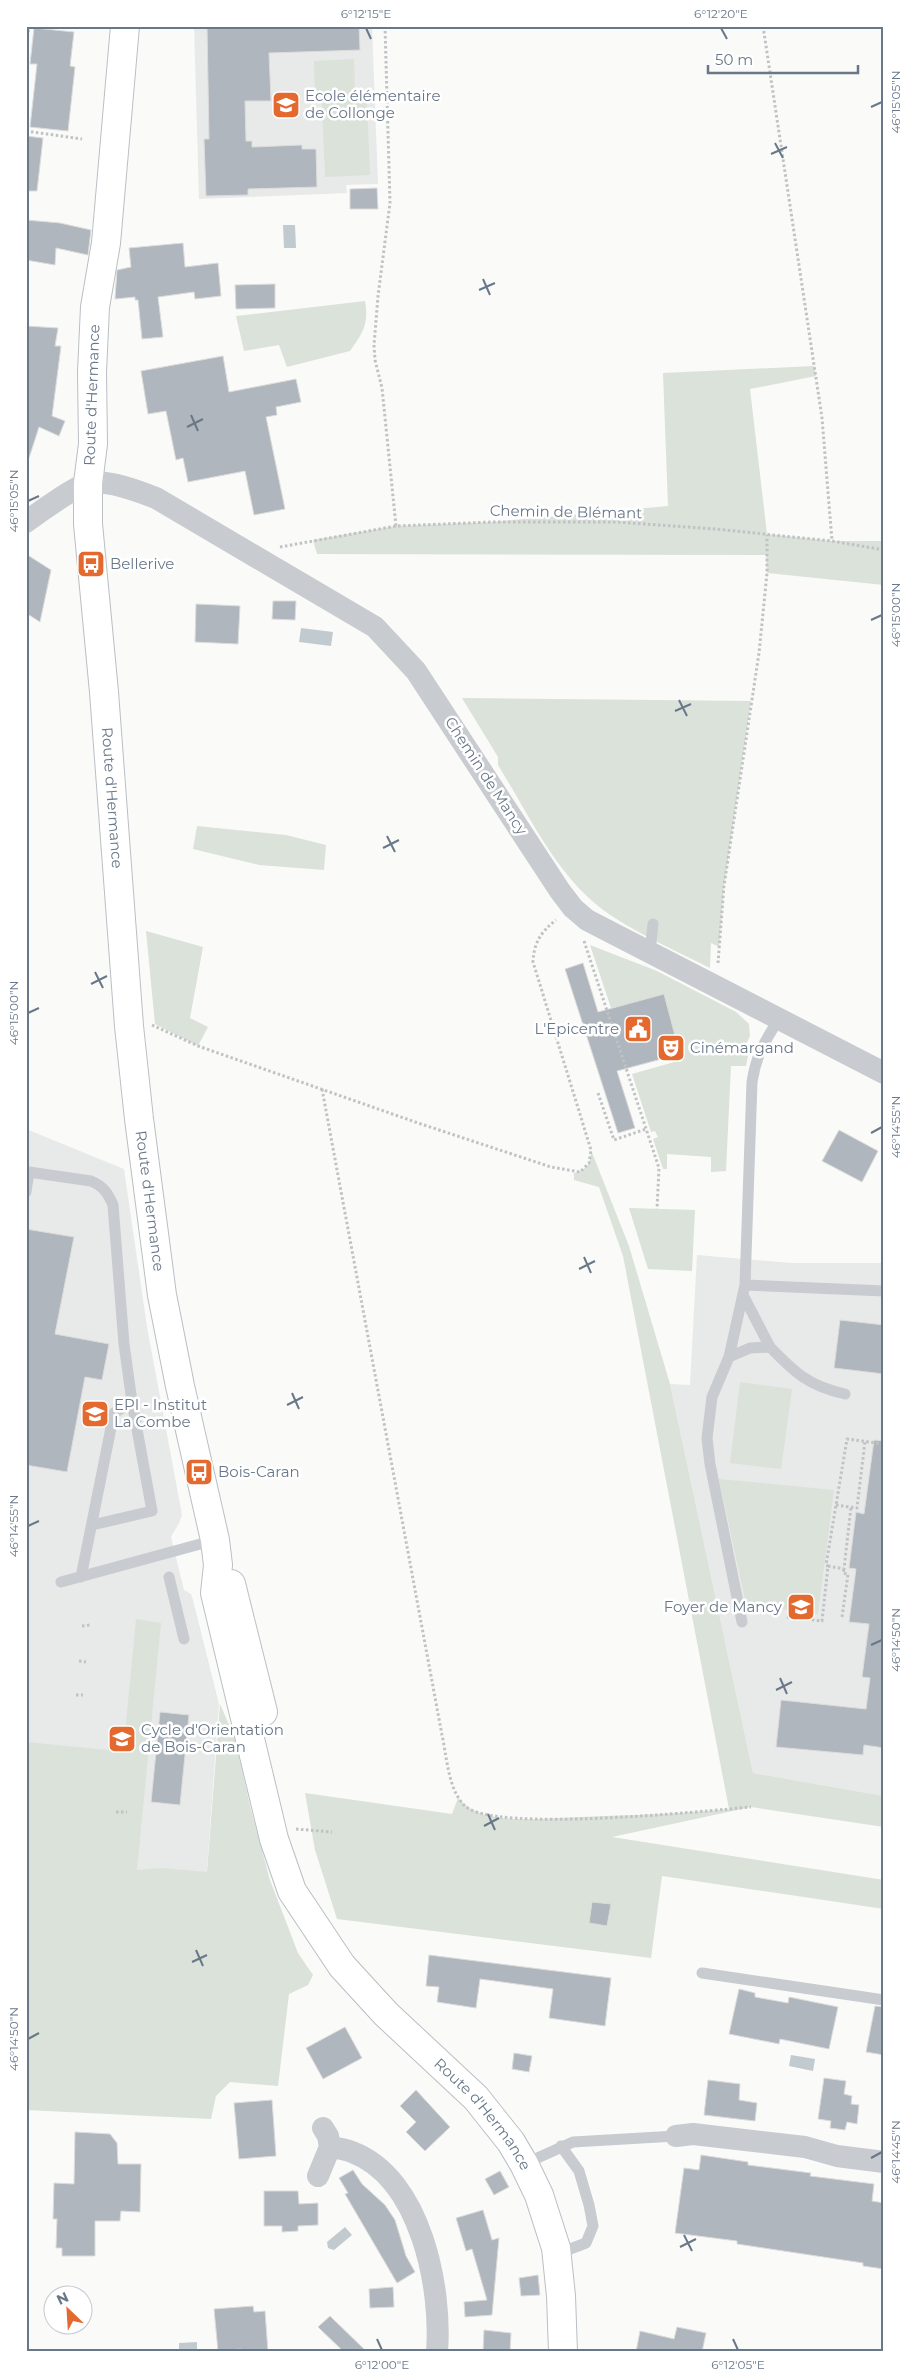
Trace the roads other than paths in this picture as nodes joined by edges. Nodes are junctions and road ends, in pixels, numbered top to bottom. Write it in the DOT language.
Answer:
graph roads {
  1 [pos="125,26"];
  2 [pos="88,483"];
  3 [pos="26,522"];
  4 [pos="653,924"];
  5 [pos="650,952"];
  6 [pos="779,1019"];
  7 [pos="884,1073"];
  8 [pos="28,1170"];
  9 [pos="26,1192"];
  10 [pos="744,1290"];
  11 [pos="884,1292"];
  12 [pos="770,1347"];
  13 [pos="729,1357"];
  14 [pos="845,1394"];
  15 [pos="132,1402"];
  16 [pos="92,1525"];
  17 [pos="216,1552"];
  18 [pos="81,1577"];
  19 [pos="169,1577"];
  20 [pos="61,1582"];
  21 [pos="742,1622"];
  22 [pos="184,1639"];
  23 [pos="314,1922"];
  24 [pos="702,1973"];
  25 [pos="884,2000"];
  26 [pos="676,2136"];
  27 [pos="562,2146"];
  28 [pos="884,2162"];
  29 [pos="524,2164"];
  30 [pos="318,2176"];
  31 [pos="556,2254"];
  32 [pos="437,2352"];
  33 [pos="563,2352"];
  1 -- 2 [label="main road, Route d'Hermance"];
  2 -- 3 [label="street"];
  2 -- 5 [label="street, Chemin de Mancy"];
  2 -- 17 [label="main road, Route d'Hermance"];
  4 -- 5 [label="lane"];
  5 -- 6 [label="street, Chemin de Mancy"];
  6 -- 7 [label="street, Chemin de Mancy"];
  6 -- 10 [label="lane"];
  8 -- 9 [label="lane"];
  8 -- 15 [label="lane"];
  10 -- 11 [label="lane"];
  10 -- 12 [label="lane"];
  10 -- 13 [label="lane"];
  12 -- 13 [label="lane"];
  12 -- 14 [label="lane"];
  13 -- 21 [label="lane"];
  15 -- 16 [label="lane"];
  15 -- 16 [label="lane"];
  16 -- 18 [label="lane"];
  17 -- 18 [label="lane"];
  17 -- 23 [label="main road, Route d'Hermance"];
  17 -- 23 [label="main road, Route d'Hermance"];
  18 -- 20 [label="lane"];
  19 -- 22 [label="lane"];
  23 -- 29 [label="main road, Route d'Hermance"];
  24 -- 25 [label="lane"];
  26 -- 27 [label="lane"];
  26 -- 28 [label="street"];
  27 -- 29 [label="lane"];
  27 -- 31 [label="lane"];
  29 -- 31 [label="main road, Route d'Hermance"];
  30 -- 32 [label="street"];
  31 -- 33 [label="main road, Route d'Hermance"];
}
